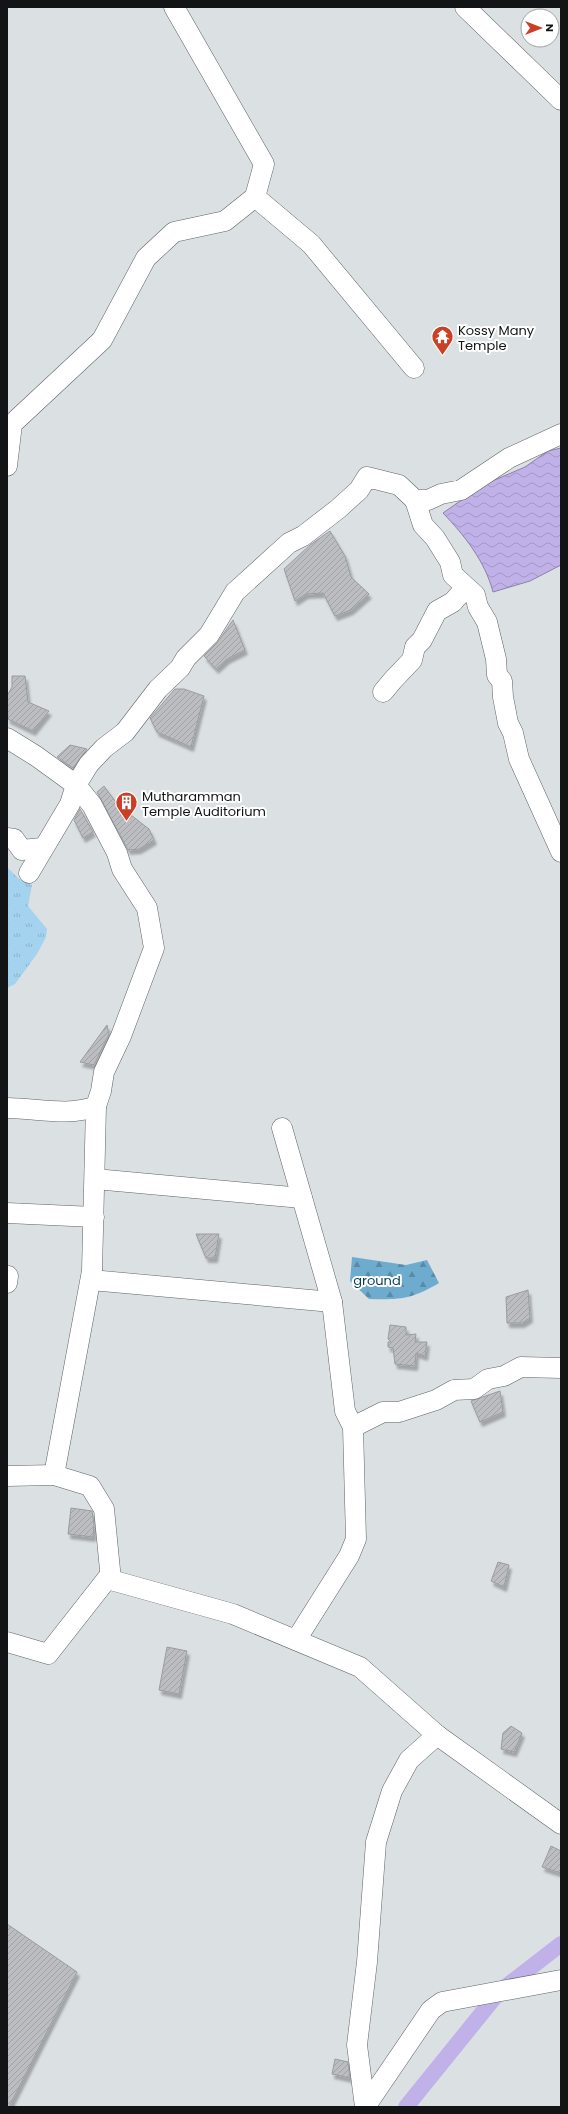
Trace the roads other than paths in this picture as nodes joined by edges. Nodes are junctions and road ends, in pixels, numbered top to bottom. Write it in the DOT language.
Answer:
graph roads {
  1 [pos="174,7"];
  2 [pos="465,7"];
  3 [pos="560,98"];
  4 [pos="255,197"];
  5 [pos="414,368"];
  6 [pos="561,434"];
  7 [pos="7,466"];
  8 [pos="415,500"];
  9 [pos="468,590"];
  10 [pos="384,692"];
  11 [pos="7,738"];
  12 [pos="76,785"];
  13 [pos="7,838"];
  14 [pos="42,848"];
  15 [pos="561,852"];
  16 [pos="29,873"];
  17 [pos="96,1106"];
  18 [pos="7,1108"];
  19 [pos="282,1128"];
  20 [pos="95,1179"];
  21 [pos="302,1198"];
  22 [pos="7,1212"];
  23 [pos="94,1217"];
  24 [pos="91,1280"];
  25 [pos="332,1302"];
  26 [pos="561,1368"];
  27 [pos="353,1427"];
  28 [pos="54,1475"];
  29 [pos="7,1476"];
  30 [pos="110,1575"];
  31 [pos="296,1640"];
  32 [pos="7,1642"];
  33 [pos="437,1735"];
  34 [pos="561,1824"];
  35 [pos="561,1980"];
  36 [pos="365,2107"];
  1 -- 4 [label="street"];
  2 -- 3 [label="street"];
  4 -- 5 [label="street"];
  4 -- 7 [label="street"];
  6 -- 8 [label="street"];
  8 -- 9 [label="street"];
  8 -- 12 [label="street"];
  9 -- 10 [label="street"];
  9 -- 15 [label="street"];
  11 -- 12 [label="street"];
  12 -- 14 [label="street"];
  12 -- 17 [label="street"];
  13 -- 14 [label="street"];
  14 -- 16 [label="street"];
  17 -- 18 [label="street"];
  17 -- 20 [label="street"];
  19 -- 21 [label="street"];
  20 -- 21 [label="street"];
  20 -- 23 [label="street"];
  21 -- 25 [label="street"];
  22 -- 23 [label="street"];
  23 -- 24 [label="street"];
  24 -- 25 [label="street"];
  24 -- 28 [label="street"];
  25 -- 27 [label="street"];
  26 -- 27 [label="street"];
  27 -- 31 [label="street"];
  28 -- 29 [label="street"];
  28 -- 30 [label="street"];
  30 -- 31 [label="street"];
  30 -- 32 [label="street"];
  31 -- 33 [label="street"];
  33 -- 34 [label="street"];
  33 -- 36 [label="street"];
  35 -- 36 [label="street"];
}
